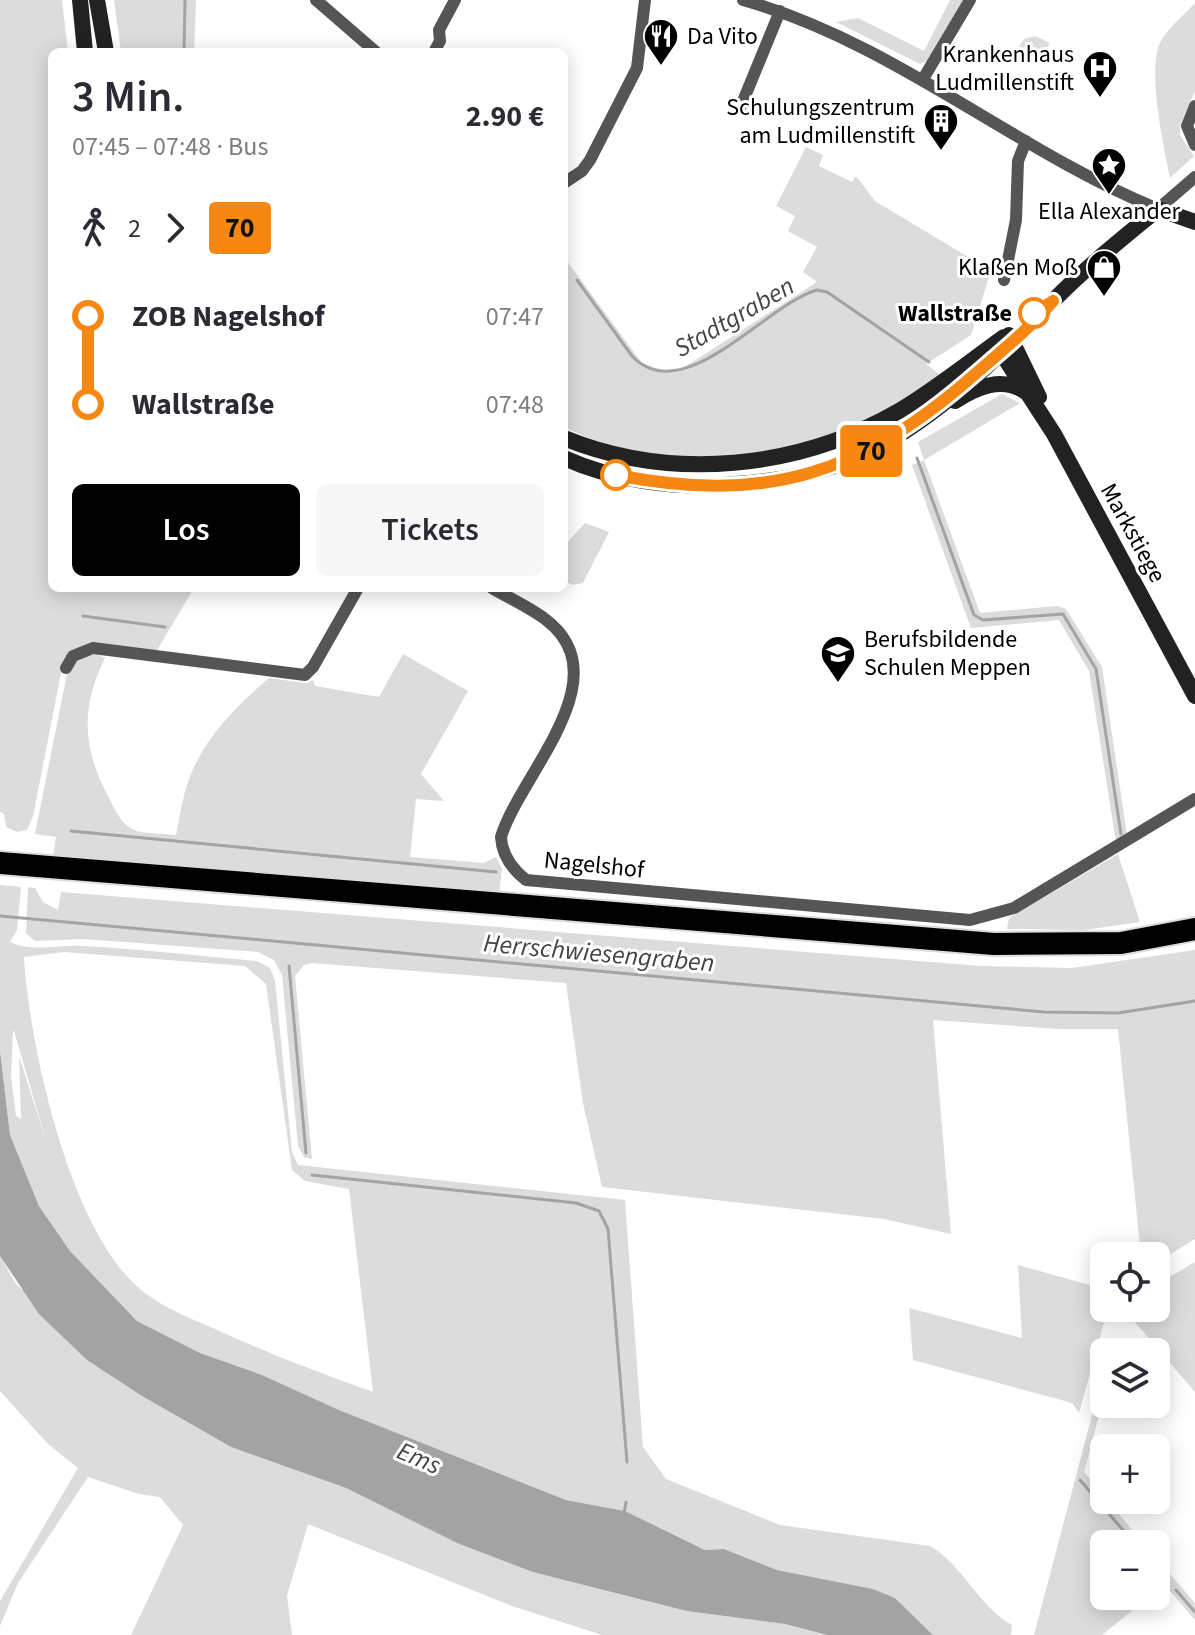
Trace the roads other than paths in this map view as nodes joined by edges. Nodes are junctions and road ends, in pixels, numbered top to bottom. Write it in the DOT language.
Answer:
graph roads {
  1 [pos="80,0"];
  2 [pos="97,0"];
  3 [pos="316,0"];
  4 [pos="455,0"];
  5 [pos="645,0"];
  6 [pos="743,0"];
  7 [pos="970,0"];
  8 [pos="787,8"];
  9 [pos="85,48"];
  10 [pos="105,48"];
  11 [pos="371,48"];
  12 [pos="436,48"];
  13 [pos="923,79"];
  14 [pos="741,106"];
  15 [pos="1195,106"];
  16 [pos="1026,141"];
  17 [pos="1195,145"];
  18 [pos="1195,177"];
  19 [pos="568,180"];
  20 [pos="1158,209"];
  21 [pos="1195,222"];
  22 [pos="1004,280"];
  23 [pos="1005,343"];
  24 [pos="1030,395"];
  25 [pos="913,426"];
  26 [pos="1054,434"];
  27 [pos="568,440"];
  28 [pos="568,459"];
  29 [pos="356,592"];
  30 [pos="499,592"];
  31 [pos="66,668"];
  32 [pos="1195,696"];
  33 [pos="1195,799"];
  34 [pos="0,863"];
  35 [pos="43,873"];
  36 [pos="0,875"];
  37 [pos="1195,929"];
  38 [pos="1195,943"];
  1 -- 9 [label="street"];
  2 -- 10 [label="street"];
  3 -- 11 [label="street"];
  4 -- 12 [label="street"];
  5 -- 19 [label="street"];
  6 -- 8 [label="street"];
  7 -- 13 [label="street"];
  8 -- 13 [label="street"];
  8 -- 14 [label="street"];
  13 -- 16 [label="street"];
  15 -- 17 [label="street"];
  16 -- 20 [label="street"];
  16 -- 22 [label="street"];
  18 -- 20 [label="street"];
  20 -- 21 [label="street"];
  20 -- 23 [label="street"];
  23 -- 24 [label="street, Markstiege"];
  23 -- 25 [label="street"];
  23 -- 26 [label="street, Markstiege"];
  23 -- 27 [label="street"];
  24 -- 25 [label="street"];
  24 -- 26 [label="street, Markstiege"];
  25 -- 28 [label="street"];
  26 -- 32 [label="street, Markstiege"];
  29 -- 31 [label="street"];
  30 -- 33 [label="street, Nagelshof"];
  34 -- 35 [label="highway"];
  35 -- 36 [label="highway"];
  35 -- 37 [label="highway"];
  35 -- 38 [label="highway"];
}
